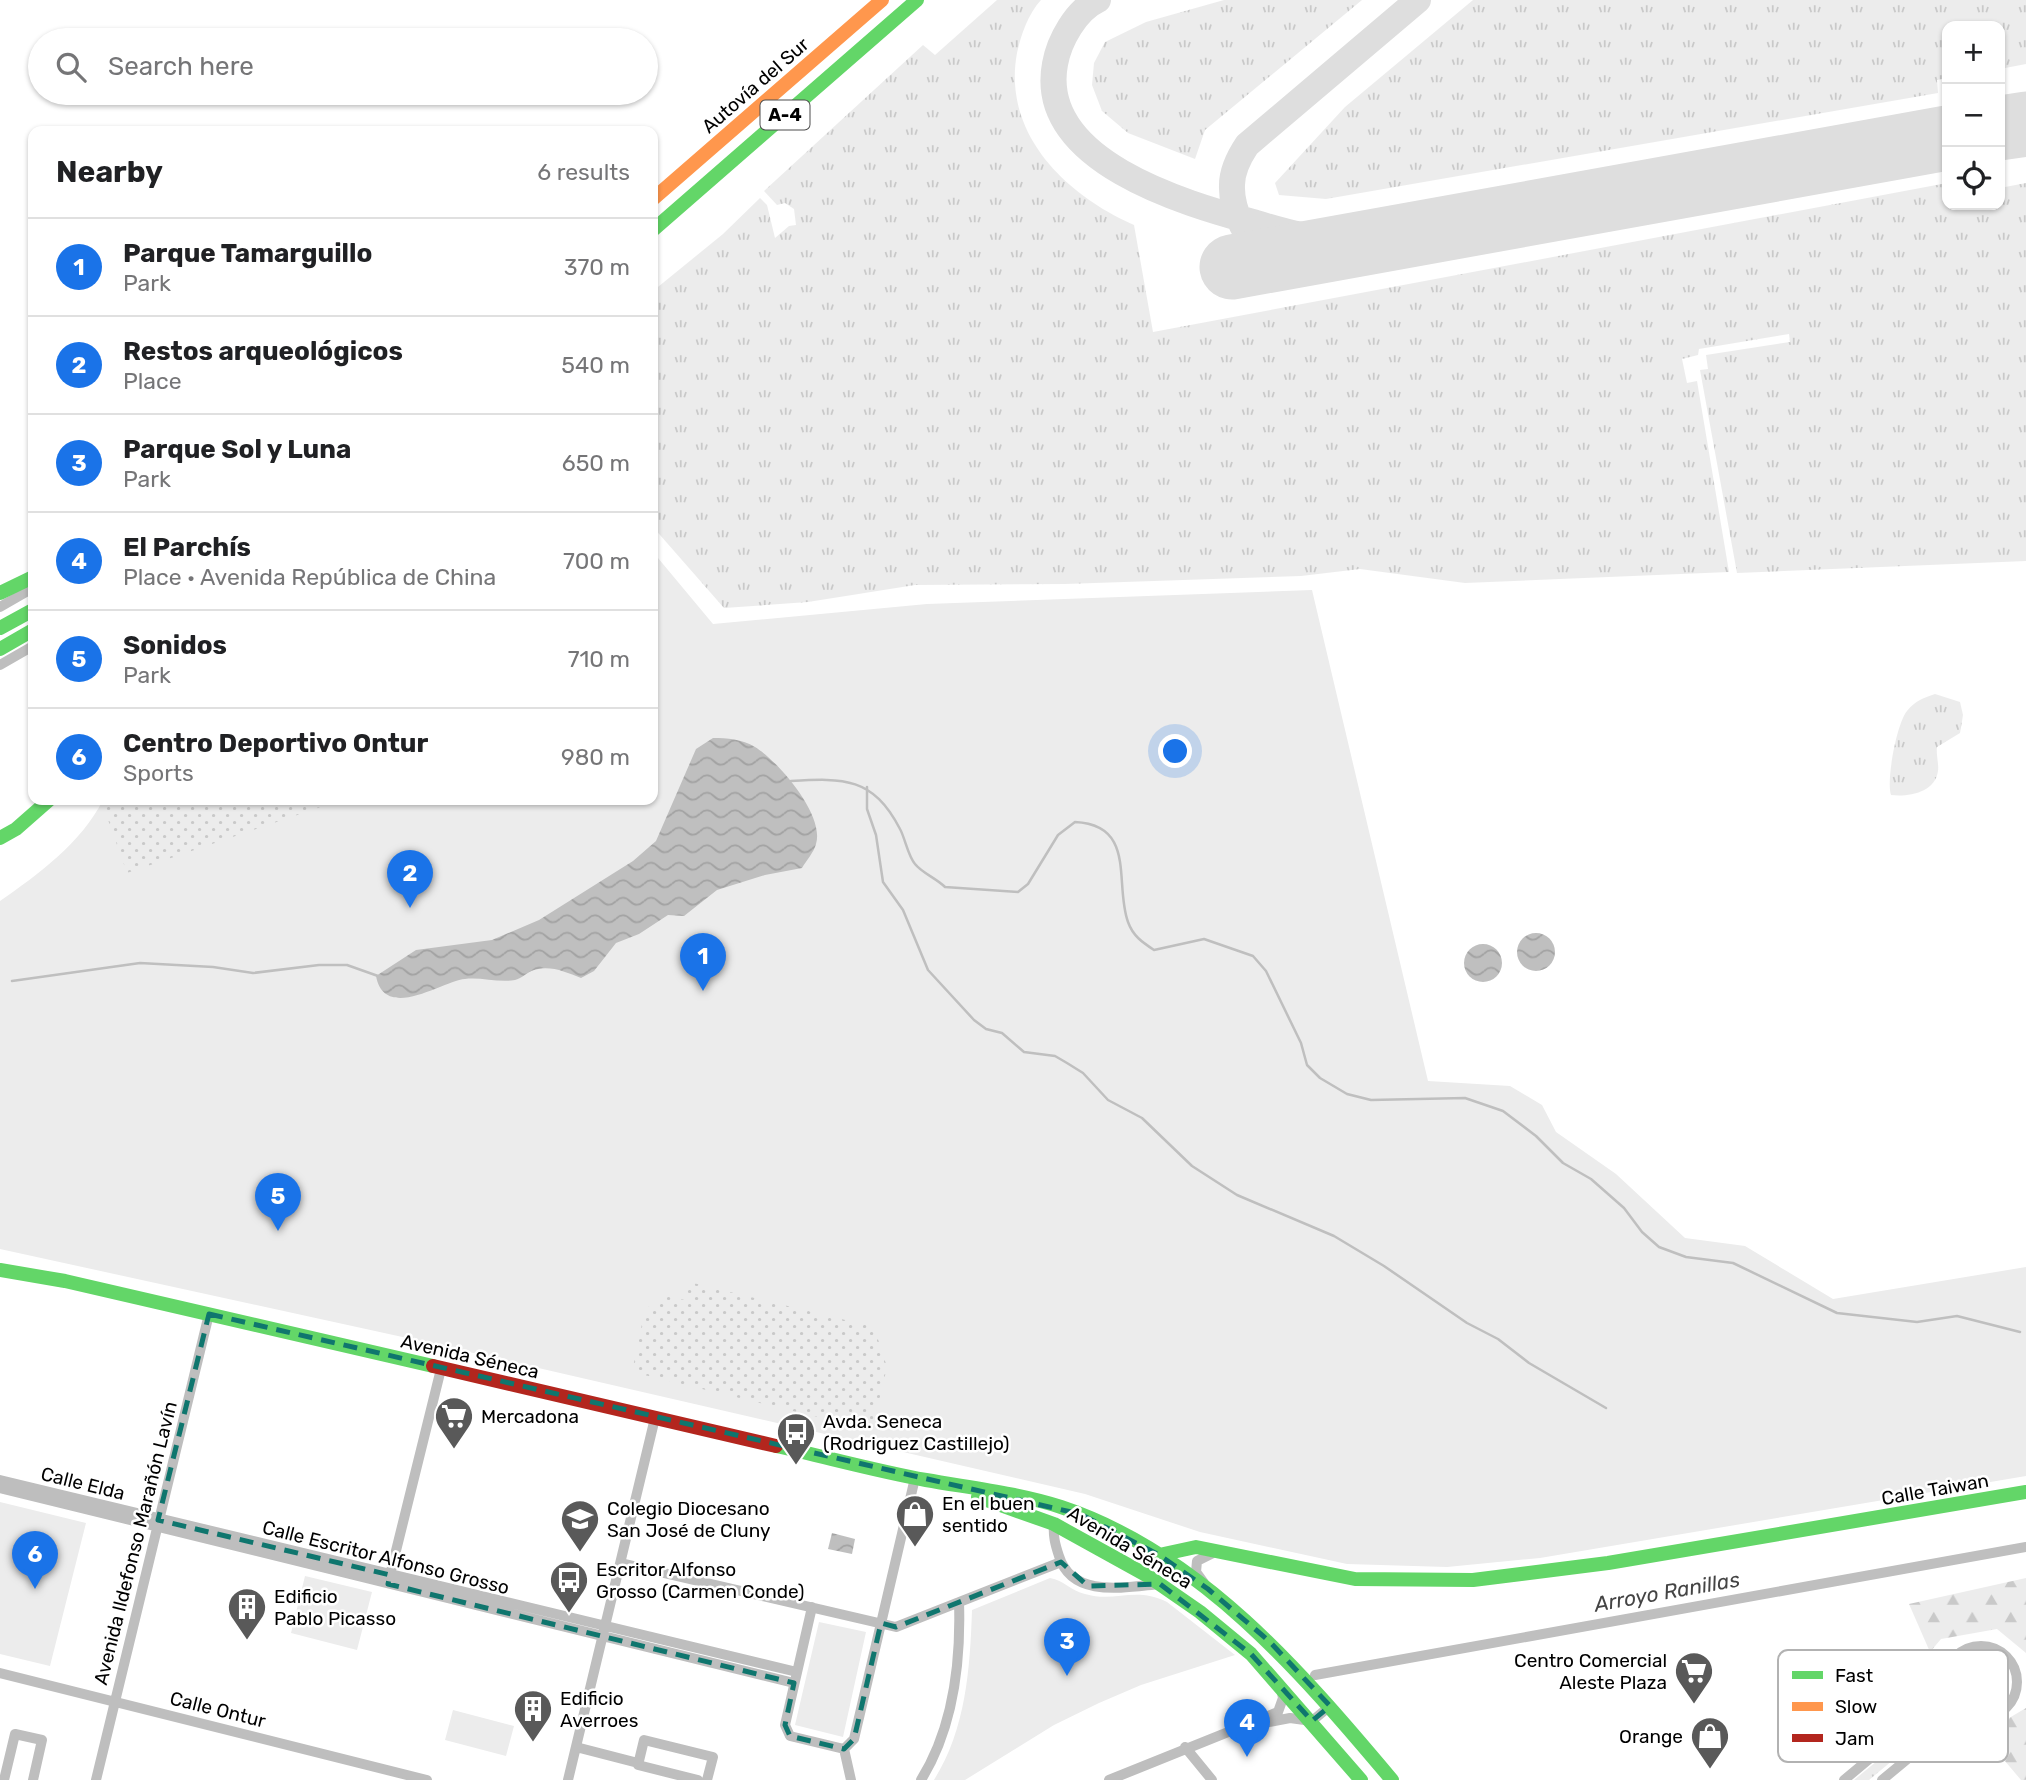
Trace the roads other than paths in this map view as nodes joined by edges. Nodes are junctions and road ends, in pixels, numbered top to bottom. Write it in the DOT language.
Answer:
graph roads {
  1 [pos="882,0"];
  2 [pos="918,0"];
  3 [pos="658,195"];
  4 [pos="658,226"];
  5 [pos="28,579"];
  6 [pos="28,591"];
  7 [pos="0,593"];
  8 [pos="0,607"];
  9 [pos="28,613"];
  10 [pos="0,628"];
  11 [pos="28,633"];
  12 [pos="0,649"];
  13 [pos="28,649"];
  14 [pos="0,665"];
  15 [pos="44,805"];
  16 [pos="0,838"];
  17 [pos="0,1270"];
  18 [pos="209,1314"];
  19 [pos="440,1369"];
  20 [pos="655,1418"];
  21 [pos="915,1478"];
  22 [pos="0,1480"];
  23 [pos="930,1481"];
  24 [pos="0,1488"];
  25 [pos="2026,1492"];
  26 [pos="157,1523"];
  27 [pos="1055,1524"];
  28 [pos="1217,1551"];
  29 [pos="1159,1556"];
  30 [pos="1061,1562"];
  31 [pos="621,1563"];
  32 [pos="389,1579"];
  33 [pos="1160,1584"];
  34 [pos="1208,1589"];
  35 [pos="959,1602"];
  36 [pos="811,1606"];
  37 [pos="881,1623"];
  38 [pos="604,1633"];
  39 [pos="1966,1650"];
  40 [pos="1994,1650"];
  41 [pos="2008,1659"];
  42 [pos="797,1672"];
  43 [pos="0,1673"];
  44 [pos="794,1683"];
  45 [pos="1280,1684"];
  46 [pos="115,1701"];
  47 [pos="2008,1702"];
  48 [pos="1330,1706"];
  49 [pos="1312,1721"];
  50 [pos="1217,1735"];
  51 [pos="576,1747"];
  52 [pos="1185,1747"];
  53 [pos="844,1749"];
  54 [pos="1866,1762"];
  55 [pos="1904,1762"];
  56 [pos="638,1763"];
  57 [pos="4,1780"];
  58 [pos="33,1780"];
  59 [pos="96,1780"];
  60 [pos="427,1780"];
  61 [pos="568,1780"];
  62 [pos="698,1780"];
  63 [pos="708,1780"];
  64 [pos="851,1780"];
  65 [pos="921,1780"];
  66 [pos="1109,1780"];
  67 [pos="1212,1780"];
  68 [pos="1361,1780"];
  69 [pos="1392,1780"];
  70 [pos="1844,1780"];
  71 [pos="1882,1780"];
  1 -- 3 [label="main road, Autovía del Sur / A-4"];
  2 -- 4 [label="main road, A-4"];
  5 -- 7 [label="main road"];
  6 -- 8 [label="street"];
  9 -- 10 [label="main road"];
  11 -- 12 [label="main road"];
  13 -- 14 [label="street"];
  15 -- 16 [label="main road"];
  17 -- 18 [label="main road, Avenida Séneca"];
  18 -- 19 [label="main road, Avenida Séneca"];
  18 -- 26 [label="street, Avenida Ildefonso Marañón Lavín"];
  19 -- 20 [label="main road, Avenida Séneca"];
  19 -- 32 [label="street"];
  20 -- 21 [label="main road, Avenida Séneca"];
  20 -- 31 [label="street"];
  21 -- 23 [label="main road, Avenida Séneca"];
  21 -- 37 [label="street"];
  22 -- 26 [label="street, Calle Elda"];
  23 -- 27 [label="main road, Avenida Séneca"];
  23 -- 29 [label="main road, Avenida Séneca"];
  24 -- 26 [label="street, Calle Elda"];
  25 -- 28 [label="main road, Calle Taiwan"];
  26 -- 32 [label="street, Calle Escritor Alfonso Grosso"];
  26 -- 46 [label="street, Avenida Ildefonso Marañón Lavín"];
  27 -- 30 [label="street"];
  27 -- 33 [label="main road, Avenida Séneca"];
  28 -- 29 [label="main road, Calle Taiwan"];
  28 -- 34 [label="street"];
  29 -- 34 [label="main road, Avenida Séneca"];
  30 -- 33 [label="street"];
  30 -- 35 [label="street"];
  31 -- 36 [label="street"];
  31 -- 38 [label="street"];
  32 -- 38 [label="street, Calle Escritor Alfonso Grosso"];
  33 -- 45 [label="main road, Avenida Séneca"];
  34 -- 48 [label="main road, Avenida Séneca"];
  35 -- 37 [label="street"];
  35 -- 65 [label="street"];
  36 -- 37 [label="street"];
  36 -- 42 [label="street"];
  37 -- 53 [label="street"];
  38 -- 42 [label="street"];
  38 -- 44 [label="street"];
  38 -- 51 [label="street"];
  39 -- 40 [label="street"];
  41 -- 47 [label="street"];
  42 -- 44 [label="street"];
  43 -- 46 [label="street, Calle Ontur"];
  44 -- 53 [label="street"];
  45 -- 49 [label="main road, Avenida Séneca"];
  45 -- 50 [label="street"];
  46 -- 59 [label="street, Avenida Ildefonso Marañón Lavín"];
  46 -- 60 [label="street, Calle Ontur"];
  48 -- 49 [label="street"];
  48 -- 69 [label="main road"];
  49 -- 50 [label="street"];
  49 -- 68 [label="main road"];
  50 -- 52 [label="street"];
  51 -- 56 [label="street"];
  51 -- 61 [label="street"];
  52 -- 66 [label="street"];
  52 -- 67 [label="street"];
  53 -- 64 [label="street"];
  54 -- 70 [label="street"];
  55 -- 71 [label="street"];
  56 -- 62 [label="street"];
  56 -- 63 [label="street"];
  57 -- 58 [label="street"];
}
